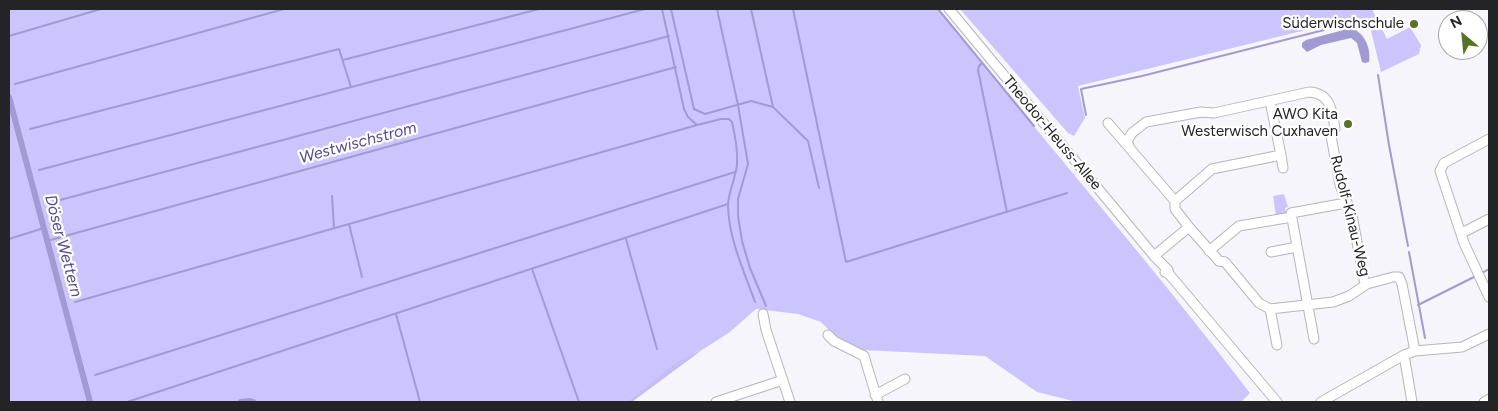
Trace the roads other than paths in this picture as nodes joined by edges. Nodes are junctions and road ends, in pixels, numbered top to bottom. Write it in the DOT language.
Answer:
graph roads {
  1 [pos="949,9"];
  2 [pos="1270,101"];
  3 [pos="1108,123"];
  4 [pos="1489,139"];
  5 [pos="1128,146"];
  6 [pos="1281,155"];
  7 [pos="1284,168"];
  8 [pos="1175,201"];
  9 [pos="1346,203"];
  10 [pos="1292,217"];
  11 [pos="1489,219"];
  12 [pos="1189,227"];
  13 [pos="1462,234"];
  14 [pos="1298,247"];
  15 [pos="1209,252"];
  16 [pos="1271,252"];
  17 [pos="1155,257"];
  18 [pos="1367,284"];
  19 [pos="1489,298"];
  20 [pos="1308,306"];
  21 [pos="1270,309"];
  22 [pos="763,314"];
  23 [pos="1489,334"];
  24 [pos="828,335"];
  25 [pos="1314,339"];
  26 [pos="1277,345"];
  27 [pos="1415,351"];
  28 [pos="1404,355"];
  29 [pos="783,380"];
  30 [pos="905,380"];
  31 [pos="876,398"];
  32 [pos="1489,399"];
  33 [pos="716,402"];
  34 [pos="790,402"];
  35 [pos="1277,402"];
  36 [pos="1321,402"];
  37 [pos="1412,402"];
  38 [pos="1484,402"];
  1 -- 17 [label="street, Theodor-Heuss-Allee"];
  2 -- 5 [label="street, Rudolf-Kinau-Weg"];
  2 -- 6 [label="street"];
  2 -- 9 [label="street, Rudolf-Kinau-Weg"];
  3 -- 5 [label="street"];
  4 -- 13 [label="street"];
  5 -- 8 [label="street"];
  6 -- 7 [label="street"];
  6 -- 8 [label="street"];
  8 -- 12 [label="street"];
  9 -- 10 [label="street"];
  9 -- 18 [label="street, Rudolf-Kinau-Weg"];
  10 -- 14 [label="street"];
  10 -- 15 [label="street"];
  11 -- 13 [label="street"];
  12 -- 15 [label="street"];
  12 -- 17 [label="street"];
  13 -- 19 [label="street"];
  14 -- 16 [label="street"];
  14 -- 20 [label="street"];
  15 -- 21 [label="street"];
  17 -- 35 [label="street, Theodor-Heuss-Allee"];
  18 -- 20 [label="street"];
  18 -- 27 [label="street"];
  20 -- 21 [label="street"];
  20 -- 25 [label="street"];
  21 -- 26 [label="street"];
  22 -- 29 [label="street"];
  23 -- 27 [label="street"];
  24 -- 31 [label="street"];
  27 -- 28 [label="street"];
  28 -- 36 [label="street"];
  28 -- 37 [label="street"];
  29 -- 33 [label="street"];
  29 -- 34 [label="street"];
  30 -- 31 [label="street"];
  32 -- 38 [label="street"];
}
